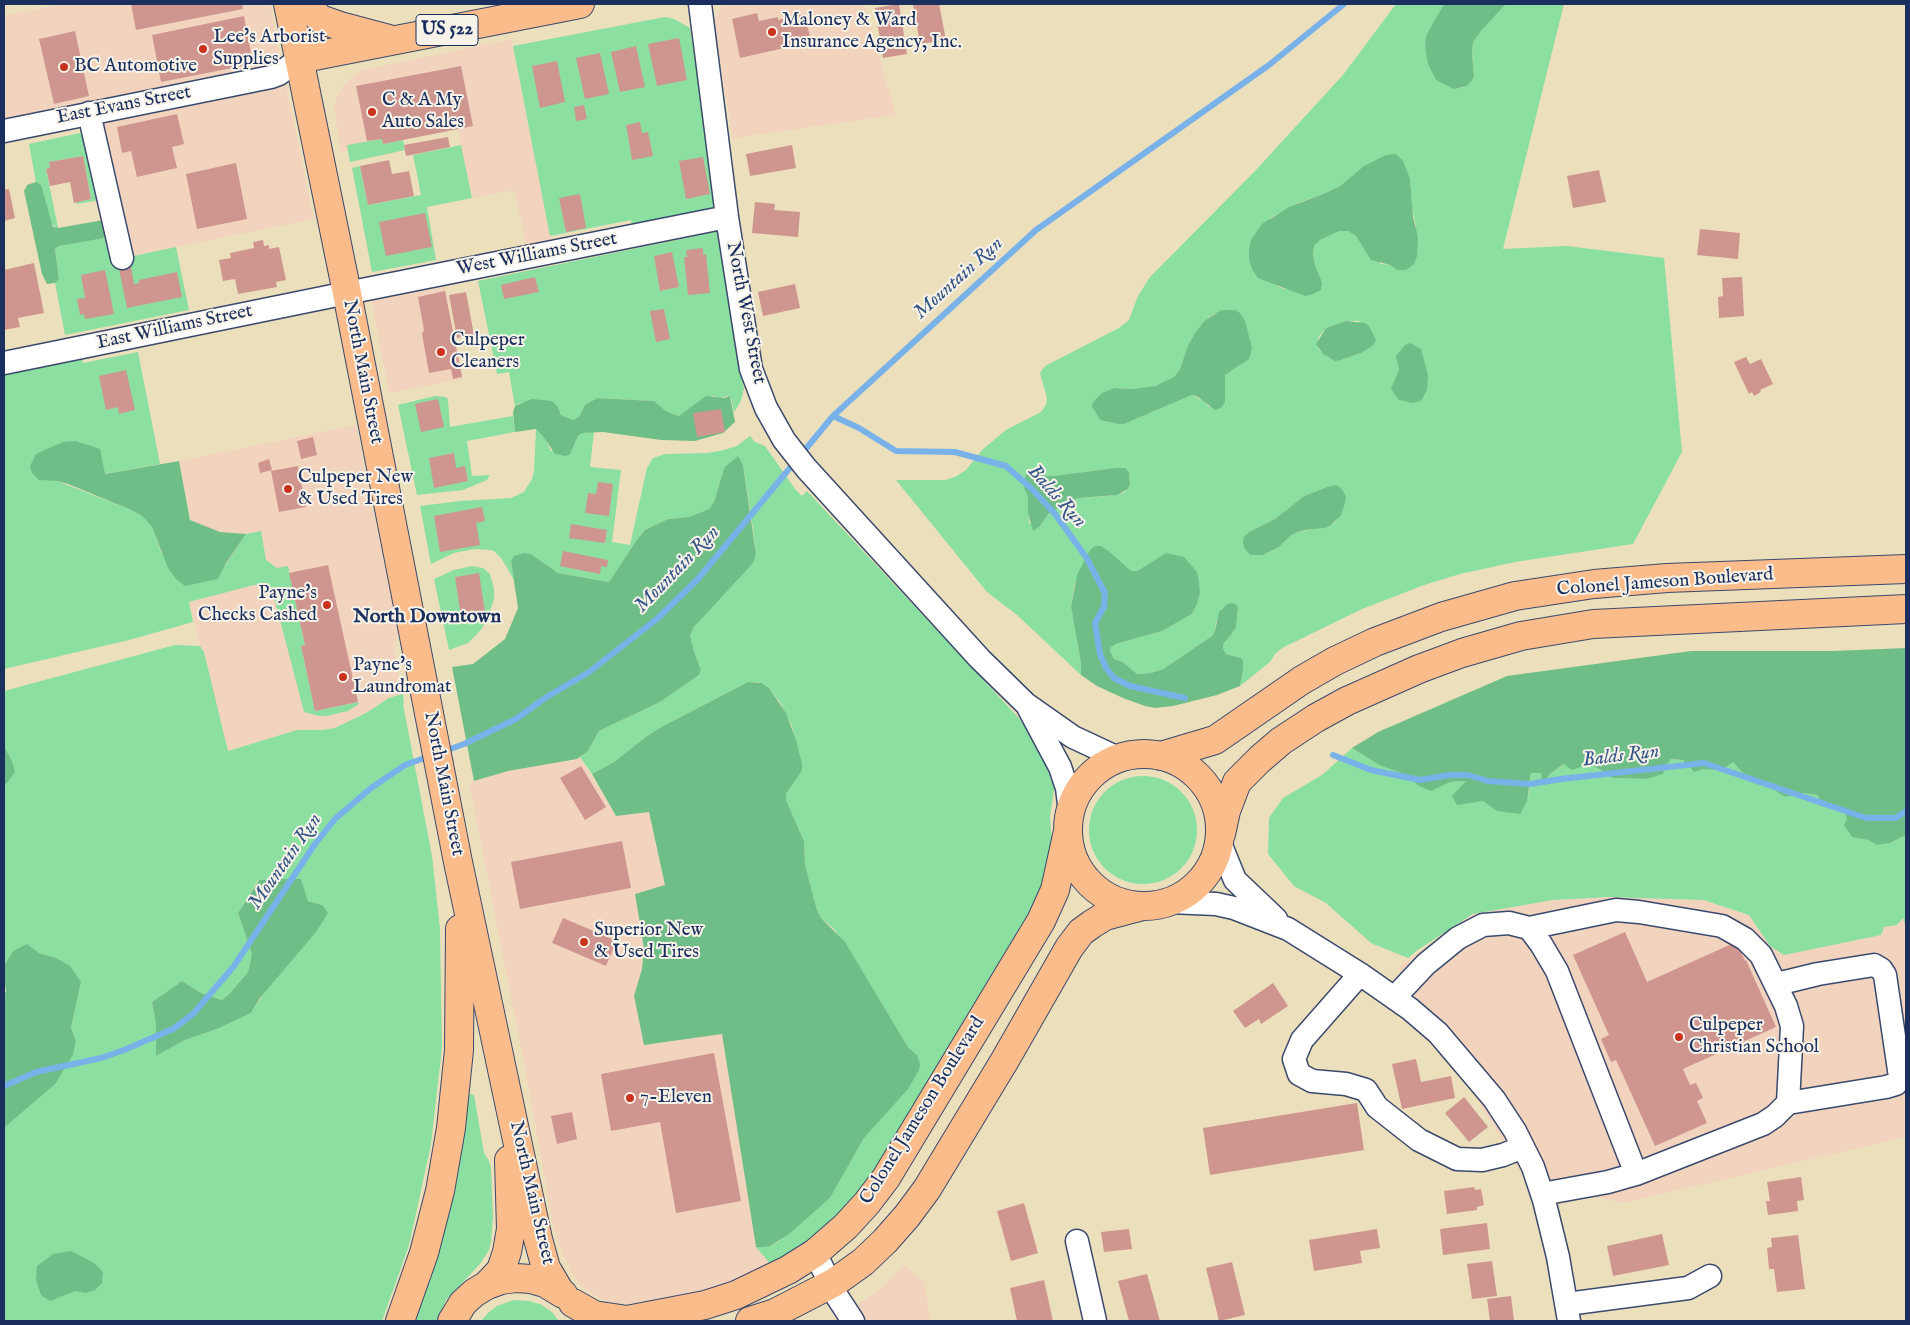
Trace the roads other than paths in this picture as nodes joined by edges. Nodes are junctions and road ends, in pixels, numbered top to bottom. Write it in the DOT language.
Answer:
graph roads {
  1 [pos="288,4"];
  2 [pos="306,4"];
  3 [pos="580,4"];
  4 [pos="700,4"];
  5 [pos="512,10"];
  6 [pos="396,41"];
  7 [pos="299,60"];
  8 [pos="89,113"];
  9 [pos="4,131"];
  10 [pos="727,217"];
  11 [pos="122,258"];
  12 [pos="346,293"];
  13 [pos="4,363"];
  14 [pos="1906,569"];
  15 [pos="1906,609"];
  16 [pos="1026,704"];
  17 [pos="1161,756"];
  18 [pos="1118,758"];
  19 [pos="1069,821"];
  20 [pos="1220,838"];
  21 [pos="458,862"];
  22 [pos="1170,902"];
  23 [pos="1139,906"];
  24 [pos="1528,928"];
  25 [pos="1288,929"];
  26 [pos="1360,974"];
  27 [pos="1777,984"];
  28 [pos="1394,998"];
  29 [pos="508,1094"];
  30 [pos="1788,1103"];
  31 [pos="1523,1146"];
  32 [pos="1636,1174"];
  33 [pos="1542,1194"];
  34 [pos="1077,1241"];
  35 [pos="815,1252"];
  36 [pos="1710,1276"];
  37 [pos="831,1284"];
  38 [pos="487,1285"];
  39 [pos="572,1305"];
  40 [pos="1568,1313"];
  41 [pos="400,1321"];
  42 [pos="452,1321"];
  43 [pos="750,1321"];
  44 [pos="853,1321"];
  45 [pos="1095,1321"];
  1 -- 7 [label="main road, North Main Street"];
  2 -- 6 [label="main road, US 522"];
  3 -- 5 [label="main road, US 522"];
  4 -- 10 [label="street, North West Street"];
  5 -- 6 [label="main road, US 522"];
  6 -- 7 [label="main road, US 522"];
  7 -- 8 [label="street, East Evans Street"];
  7 -- 12 [label="main road, North Main Street"];
  8 -- 9 [label="street, East Evans Street"];
  8 -- 11 [label="street"];
  10 -- 12 [label="street, West Williams Street"];
  10 -- 16 [label="street, North West Street"];
  12 -- 13 [label="street, East Williams Street"];
  12 -- 21 [label="main road, North Main Street"];
  14 -- 17 [label="main road, Colonel Jameson Boulevard"];
  15 -- 20 [label="main road, Colonel Jameson Boulevard"];
  16 -- 18 [label="street, North West Street"];
  16 -- 19 [label="street, North West Street"];
  17 -- 18 [label="main road"];
  17 -- 20 [label="main road"];
  18 -- 19 [label="main road"];
  19 -- 23 [label="main road"];
  19 -- 35 [label="main road, Colonel Jameson Boulevard"];
  20 -- 22 [label="main road"];
  20 -- 25 [label="street"];
  21 -- 29 [label="main road, North Main Street"];
  21 -- 41 [label="main road"];
  22 -- 23 [label="main road"];
  22 -- 25 [label="street"];
  23 -- 37 [label="main road"];
  24 -- 27 [label="street"];
  24 -- 28 [label="street"];
  24 -- 32 [label="street"];
  25 -- 26 [label="street"];
  26 -- 28 [label="street"];
  26 -- 31 [label="street"];
  27 -- 30 [label="street"];
  27 -- 30 [label="street"];
  28 -- 31 [label="street"];
  29 -- 38 [label="main road, North Main Street"];
  29 -- 39 [label="main road, North Main Street"];
  30 -- 32 [label="street"];
  31 -- 33 [label="street"];
  32 -- 33 [label="street"];
  33 -- 40 [label="street"];
  34 -- 45 [label="street"];
  35 -- 37 [label="street"];
  35 -- 39 [label="main road, Colonel Jameson Boulevard"];
  36 -- 40 [label="street"];
  37 -- 43 [label="main road"];
  37 -- 44 [label="street"];
  38 -- 39 [label="main road, North Main Street"];
  38 -- 42 [label="main road, North Main Street"];
}
